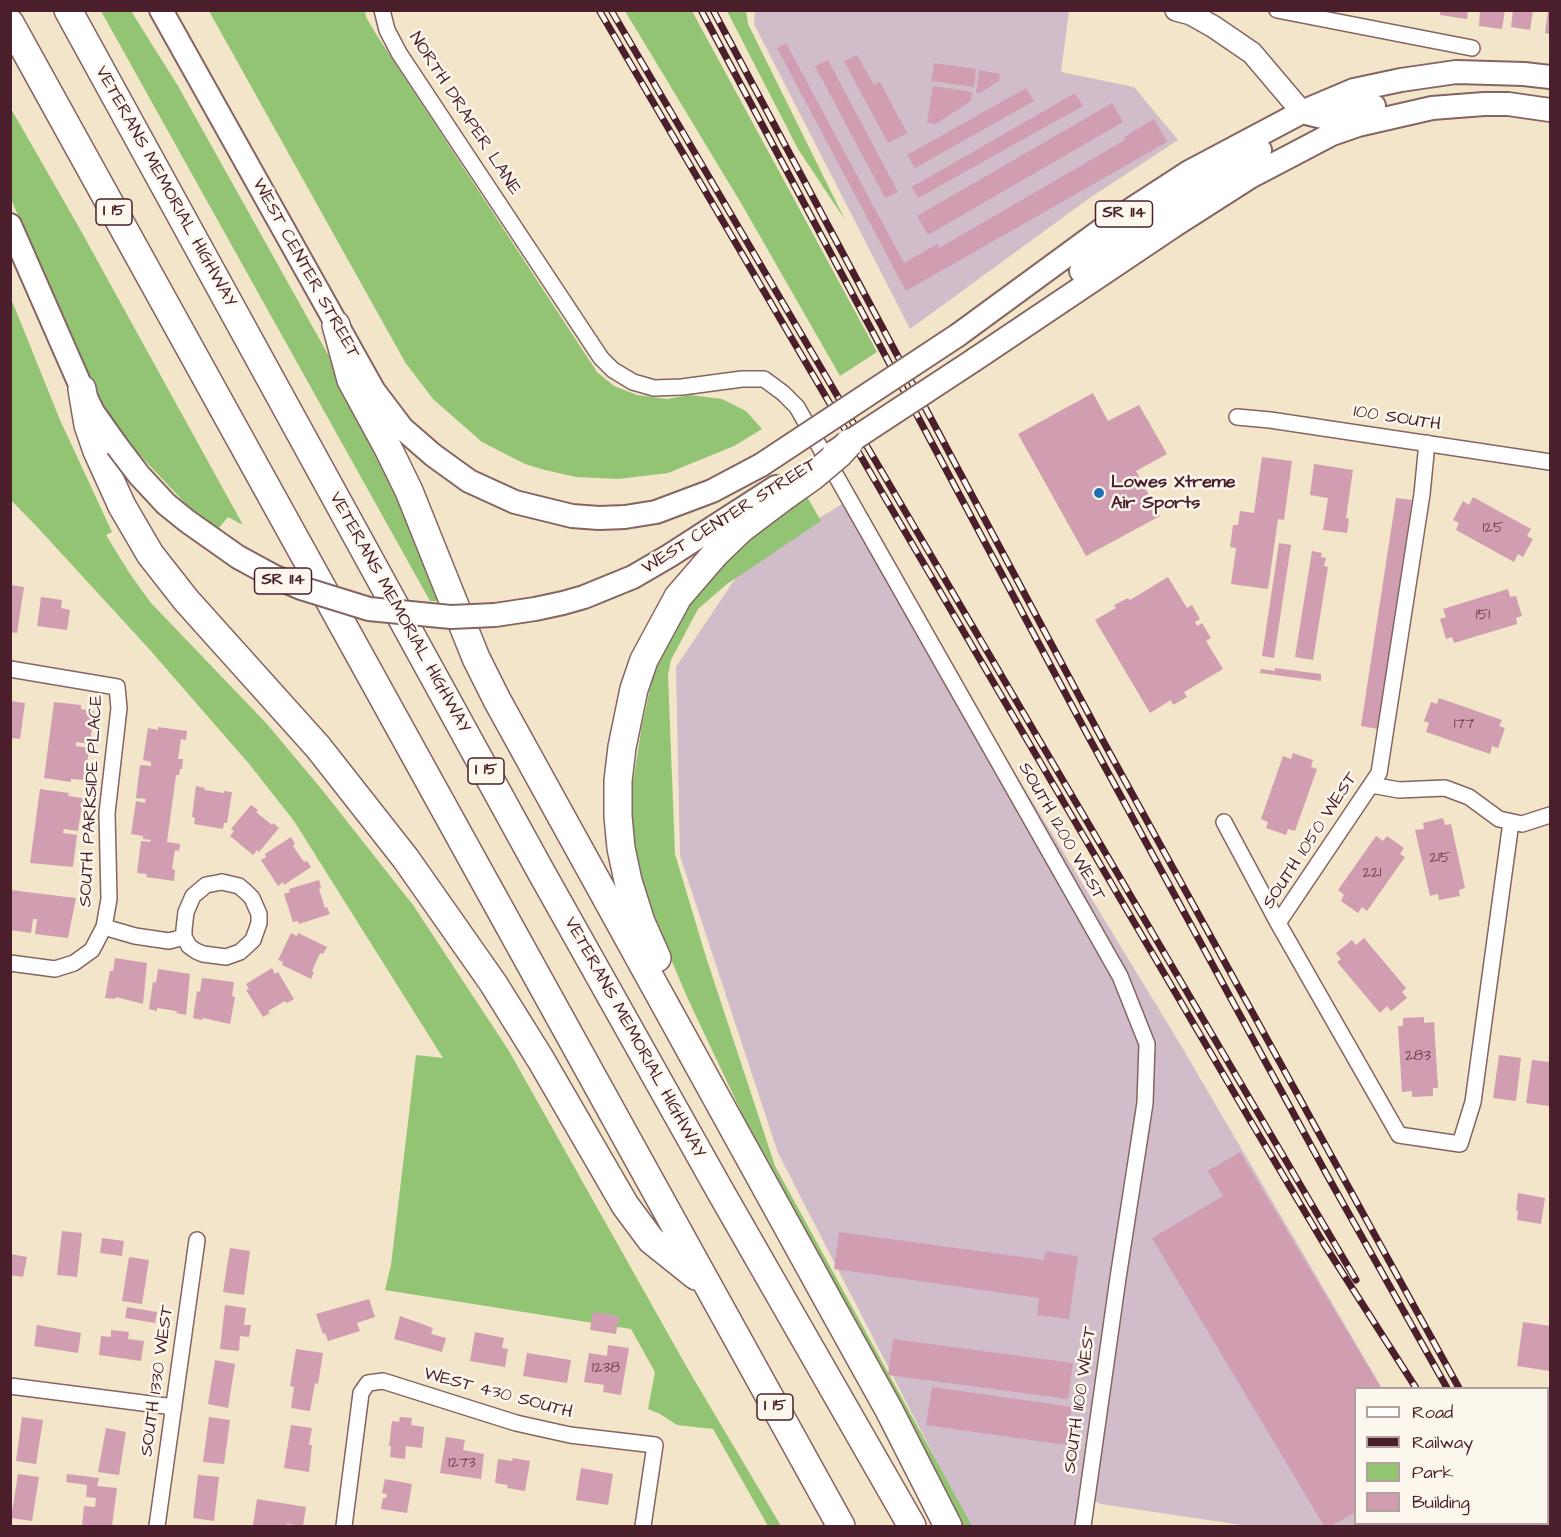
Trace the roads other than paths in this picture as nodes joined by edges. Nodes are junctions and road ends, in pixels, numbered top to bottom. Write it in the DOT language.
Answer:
graph roads {
  1 [pos="68,10"];
  2 [pos="161,10"];
  3 [pos="382,10"];
  4 [pos="1176,10"];
  5 [pos="1277,10"];
  6 [pos="1295,12"];
  7 [pos="10,23"];
  8 [pos="1472,48"];
  9 [pos="1551,77"];
  10 [pos="1495,104"];
  11 [pos="1551,110"];
  12 [pos="1302,112"];
  13 [pos="10,225"];
  14 [pos="336,326"];
  15 [pos="996,345"];
  16 [pos="82,389"];
  17 [pos="1237,417"];
  18 [pos="815,439"];
  19 [pos="849,443"];
  20 [pos="1427,443"];
  21 [pos="1551,462"];
  22 [pos="779,493"];
  23 [pos="10,669"];
  24 [pos="1371,785"];
  25 [pos="1551,815"];
  26 [pos="1224,822"];
  27 [pos="1511,822"];
  28 [pos="1278,923"];
  29 [pos="104,927"];
  30 [pos="184,937"];
  31 [pos="10,963"];
  32 [pos="712,1088"];
  33 [pos="196,1240"];
  34 [pos="1118,1278"];
  35 [pos="708,1287"];
  36 [pos="10,1386"];
  37 [pos="174,1407"];
  38 [pos="157,1527"];
  39 [pos="344,1527"];
  40 [pos="643,1527"];
  41 [pos="841,1527"];
  42 [pos="912,1527"];
  43 [pos="948,1527"];
  44 [pos="1083,1527"];
  1 -- 42 [label="highway, VETERANS MEMORIAL HIGHWAY / I 15"];
  2 -- 14 [label="main road, WEST CENTER STREET / SR 114"];
  3 -- 18 [label="street, NORTH DRAPER LANE"];
  4 -- 12 [label="street"];
  5 -- 6 [label="street"];
  6 -- 8 [label="street"];
  7 -- 35 [label="highway, I 15"];
  9 -- 12 [label="main road, WEST CENTER STREET / SR 114"];
  10 -- 11 [label="main road, SR 114"];
  10 -- 12 [label="main road"];
  10 -- 15 [label="main road, SR 114"];
  12 -- 14 [label="main road, WEST CENTER STREET / SR 114, bridge"];
  12 -- 15 [label="main road"];
  13 -- 16 [label="main road, WEST CENTER STREET / SR 114"];
  14 -- 32 [label="highway"];
  15 -- 19 [label="main road, SR 114, bridge"];
  16 -- 22 [label="main road, WEST CENTER STREET / SR 114, bridge"];
  16 -- 35 [label="highway"];
  17 -- 20 [label="street, 100 SOUTH"];
  18 -- 34 [label="street, SOUTH 1200 WEST"];
  19 -- 22 [label="highway, bridge"];
  20 -- 21 [label="street, 100 SOUTH"];
  20 -- 24 [label="street, SOUTH 1050 WEST"];
  22 -- 32 [label="highway"];
  23 -- 29 [label="street, SOUTH PARKSIDE PLACE"];
  24 -- 27 [label="street"];
  24 -- 28 [label="street, SOUTH 1050 WEST"];
  25 -- 27 [label="street"];
  26 -- 28 [label="street"];
  27 -- 28 [label="street, SOUTH 1050 WEST"];
  29 -- 30 [label="street"];
  29 -- 31 [label="street, SOUTH PARKSIDE PLACE"];
  30 -- 30 [label="street"];
  32 -- 43 [label="highway"];
  33 -- 37 [label="street, SOUTH 1330 WEST"];
  34 -- 44 [label="street, SOUTH 1100 WEST"];
  35 -- 41 [label="highway, I 15"];
  36 -- 37 [label="street"];
  37 -- 38 [label="street, SOUTH 1330 WEST"];
  39 -- 40 [label="street, WEST 430 SOUTH"];
}
